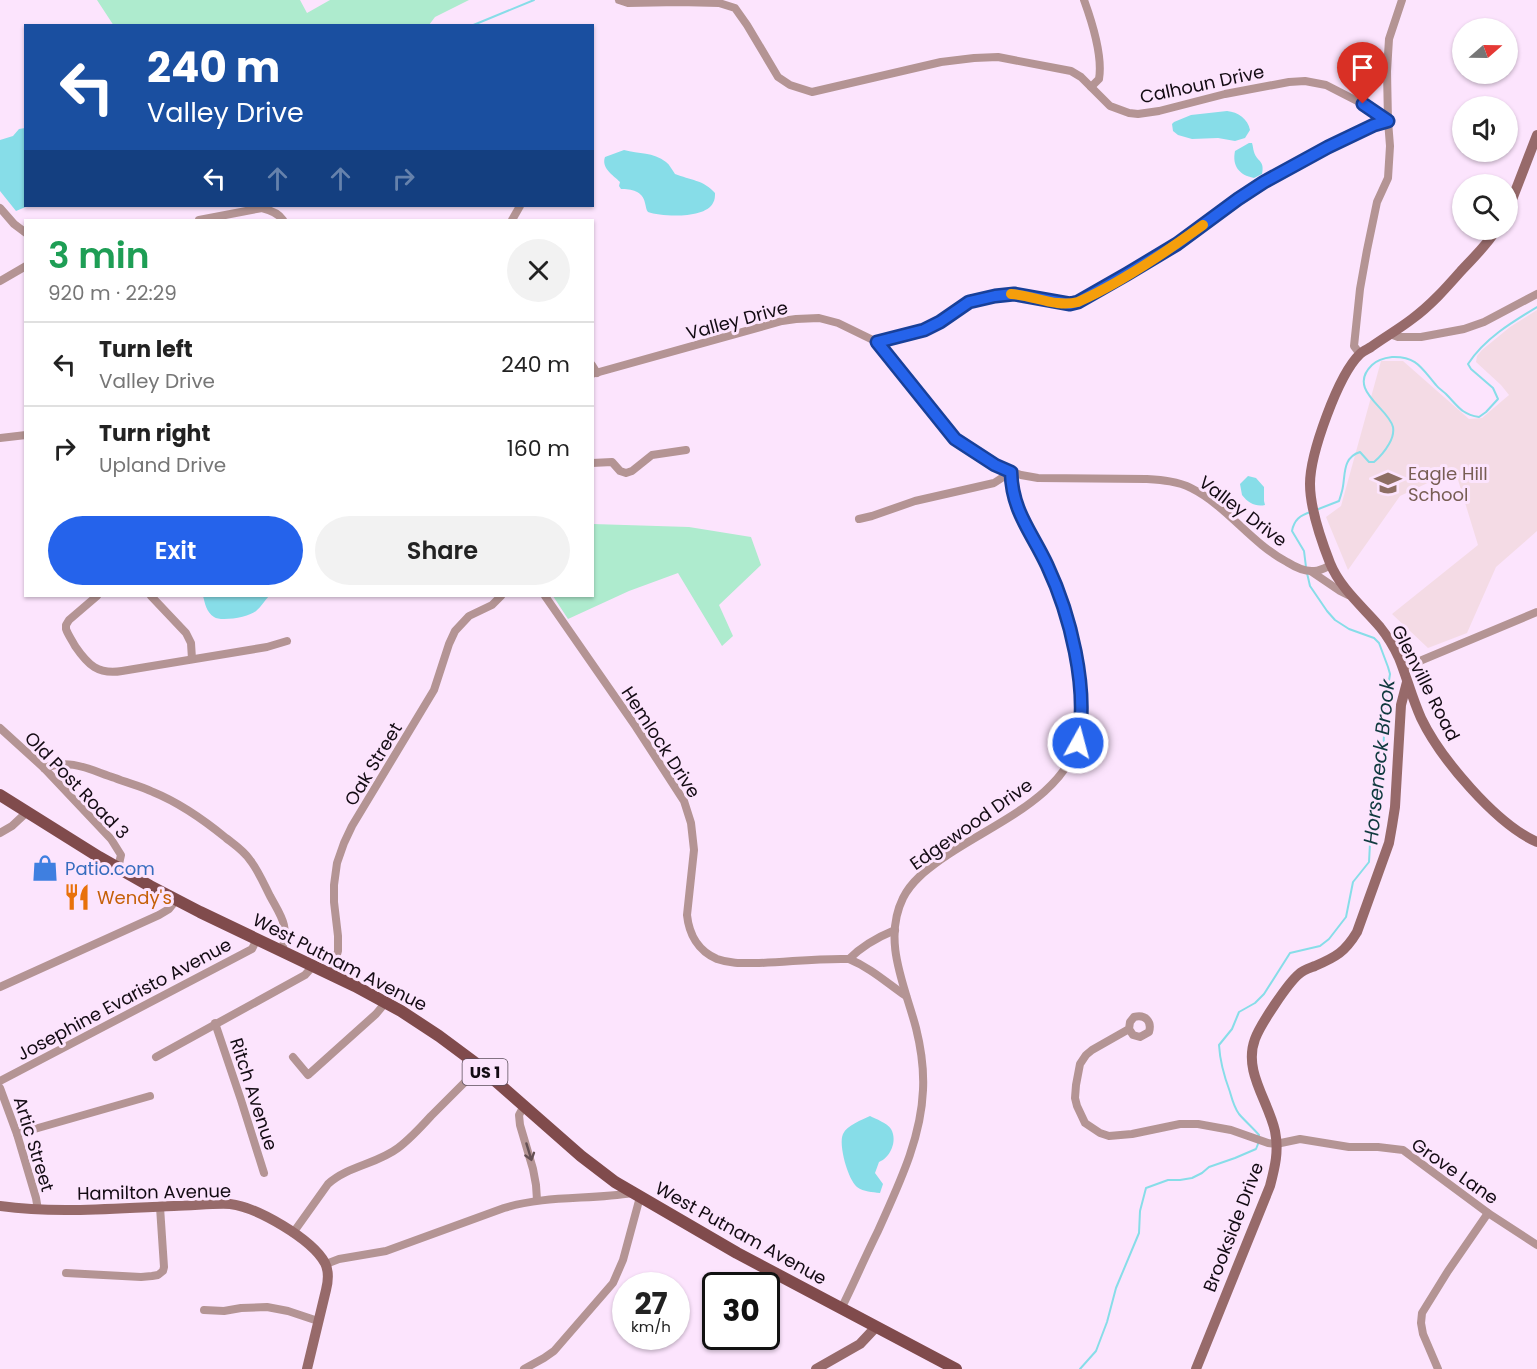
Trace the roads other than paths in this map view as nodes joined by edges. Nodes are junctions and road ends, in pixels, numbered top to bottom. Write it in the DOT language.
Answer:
graph roads {
  1 [pos="619,0"];
  2 [pos="1084,0"];
  3 [pos="1402,0"];
  4 [pos="1091,87"];
  5 [pos="1388,121"];
  6 [pos="1537,135"];
  7 [pos="1518,184"];
  8 [pos="0,208"];
  9 [pos="204,219"];
  10 [pos="282,219"];
  11 [pos="24,232"];
  12 [pos="1488,240"];
  13 [pos="24,267"];
  14 [pos="0,281"];
  15 [pos="1537,294"];
  16 [pos="1390,334"];
  17 [pos="877,342"];
  18 [pos="1360,354"];
  19 [pos="595,374"];
  20 [pos="24,435"];
  21 [pos="0,438"];
  22 [pos="687,450"];
  23 [pos="594,463"];
  24 [pos="1011,472"];
  25 [pos="859,519"];
  26 [pos="1331,565"];
  27 [pos="1307,570"];
  28 [pos="96,597"];
  29 [pos="152,597"];
  30 [pos="500,597"];
  31 [pos="546,597"];
  32 [pos="1354,598"];
  33 [pos="1537,612"];
  34 [pos="287,641"];
  35 [pos="192,659"];
  36 [pos="1402,668"];
  37 [pos="1407,682"];
  38 [pos="0,728"];
  39 [pos="44,768"];
  40 [pos="0,795"];
  41 [pos="27,812"];
  42 [pos="0,833"];
  43 [pos="1537,842"];
  44 [pos="118,868"];
  45 [pos="177,899"];
  46 [pos="895,930"];
  47 [pos="257,939"];
  48 [pos="282,951"];
  49 [pos="849,959"];
  50 [pos="313,966"];
  51 [pos="331,975"];
  52 [pos="0,987"];
  53 [pos="906,996"];
  54 [pos="386,1002"];
  55 [pos="215,1023"];
  56 [pos="1129,1029"];
  57 [pos="156,1057"];
  58 [pos="293,1057"];
  59 [pos="480,1067"];
  60 [pos="0,1081"];
  61 [pos="0,1088"];
  62 [pos="150,1096"];
  63 [pos="524,1106"];
  64 [pos="17,1134"];
  65 [pos="1272,1143"];
  66 [pos="264,1173"];
  67 [pos="636,1195"];
  68 [pos="537,1200"];
  69 [pos="0,1206"];
  70 [pos="160,1207"];
  71 [pos="38,1210"];
  72 [pos="1488,1213"];
  73 [pos="293,1233"];
  74 [pos="1537,1245"];
  75 [pos="326,1264"];
  76 [pos="66,1273"];
  77 [pos="841,1309"];
  78 [pos="204,1310"];
  79 [pos="318,1321"];
  80 [pos="876,1327"];
  81 [pos="307,1369"];
  82 [pos="524,1369"];
  83 [pos="816,1369"];
  84 [pos="956,1369"];
  85 [pos="1196,1369"];
  86 [pos="1438,1369"];
  1 -- 4 [label="street, Calhoun Drive"];
  2 -- 4 [label="street"];
  3 -- 5 [label="street"];
  4 -- 5 [label="street, Calhoun Drive"];
  5 -- 17 [label="street"];
  5 -- 18 [label="street"];
  6 -- 7 [label="main road"];
  8 -- 11 [label="street"];
  9 -- 10 [label="street"];
  12 -- 16 [label="main road, Glenville Road"];
  13 -- 14 [label="street"];
  15 -- 16 [label="street"];
  16 -- 18 [label="main road, Glenville Road"];
  17 -- 19 [label="street, Valley Drive"];
  17 -- 24 [label="street, Valley Drive"];
  18 -- 26 [label="main road, Glenville Road"];
  20 -- 21 [label="street"];
  22 -- 23 [label="street"];
  24 -- 25 [label="street"];
  24 -- 27 [label="street, Valley Drive"];
  24 -- 46 [label="street, Edgewood Drive"];
  26 -- 27 [label="street"];
  26 -- 32 [label="main road, Glenville Road"];
  27 -- 32 [label="street, Valley Drive"];
  28 -- 35 [label="street"];
  29 -- 35 [label="street"];
  30 -- 51 [label="street, Oak Street"];
  31 -- 49 [label="street, Hemlock Drive"];
  32 -- 36 [label="main road, Glenville Road"];
  33 -- 36 [label="street"];
  34 -- 35 [label="street"];
  36 -- 37 [label="main road, Glenville Road"];
  37 -- 43 [label="main road, Glenville Road"];
  37 -- 65 [label="main road, Brookside Drive"];
  38 -- 39 [label="street, Old Post Road 3"];
  39 -- 44 [label="street, Old Post Road 3"];
  39 -- 48 [label="street"];
  40 -- 41 [label="main road, West Putnam Avenue / US 1"];
  41 -- 42 [label="street"];
  41 -- 44 [label="main road, West Putnam Avenue / US 1"];
  44 -- 45 [label="main road, West Putnam Avenue / US 1"];
  45 -- 47 [label="main road, West Putnam Avenue / US 1"];
  45 -- 52 [label="street"];
  46 -- 49 [label="street"];
  46 -- 53 [label="street, Edgewood Drive"];
  47 -- 48 [label="main road, West Putnam Avenue / US 1"];
  47 -- 60 [label="street, Josephine Evaristo Avenue"];
  48 -- 50 [label="main road, West Putnam Avenue / US 1"];
  49 -- 53 [label="street, Hemlock Drive"];
  50 -- 51 [label="main road, West Putnam Avenue / US 1"];
  50 -- 55 [label="street"];
  51 -- 54 [label="main road, West Putnam Avenue / US 1"];
  53 -- 77 [label="street, Edgewood Drive"];
  54 -- 58 [label="street"];
  54 -- 59 [label="main road, West Putnam Avenue / US 1"];
  55 -- 57 [label="street"];
  55 -- 66 [label="street, Ritch Avenue"];
  56 -- 65 [label="street"];
  59 -- 63 [label="main road, West Putnam Avenue / US 1"];
  59 -- 73 [label="street"];
  61 -- 64 [label="street, Artic Street"];
  62 -- 64 [label="street"];
  63 -- 67 [label="main road, West Putnam Avenue / US 1"];
  63 -- 68 [label="street, one-way"];
  64 -- 71 [label="street, Artic Street"];
  65 -- 72 [label="street, Grove Lane"];
  65 -- 85 [label="main road, Brookside Drive"];
  67 -- 68 [label="street"];
  67 -- 77 [label="main road, West Putnam Avenue / US 1"];
  67 -- 82 [label="street"];
  68 -- 75 [label="street"];
  69 -- 71 [label="main road, Hamilton Avenue"];
  70 -- 71 [label="main road, Hamilton Avenue"];
  70 -- 73 [label="main road, Hamilton Avenue"];
  70 -- 76 [label="street"];
  72 -- 74 [label="street, Grove Lane"];
  72 -- 86 [label="street"];
  73 -- 75 [label="main road, Hamilton Avenue"];
  75 -- 79 [label="main road"];
  77 -- 80 [label="main road, West Putnam Avenue / US 1"];
  78 -- 79 [label="street"];
  79 -- 81 [label="main road"];
  80 -- 83 [label="main road"];
  80 -- 84 [label="main road, West Putnam Avenue / US 1"];
}
